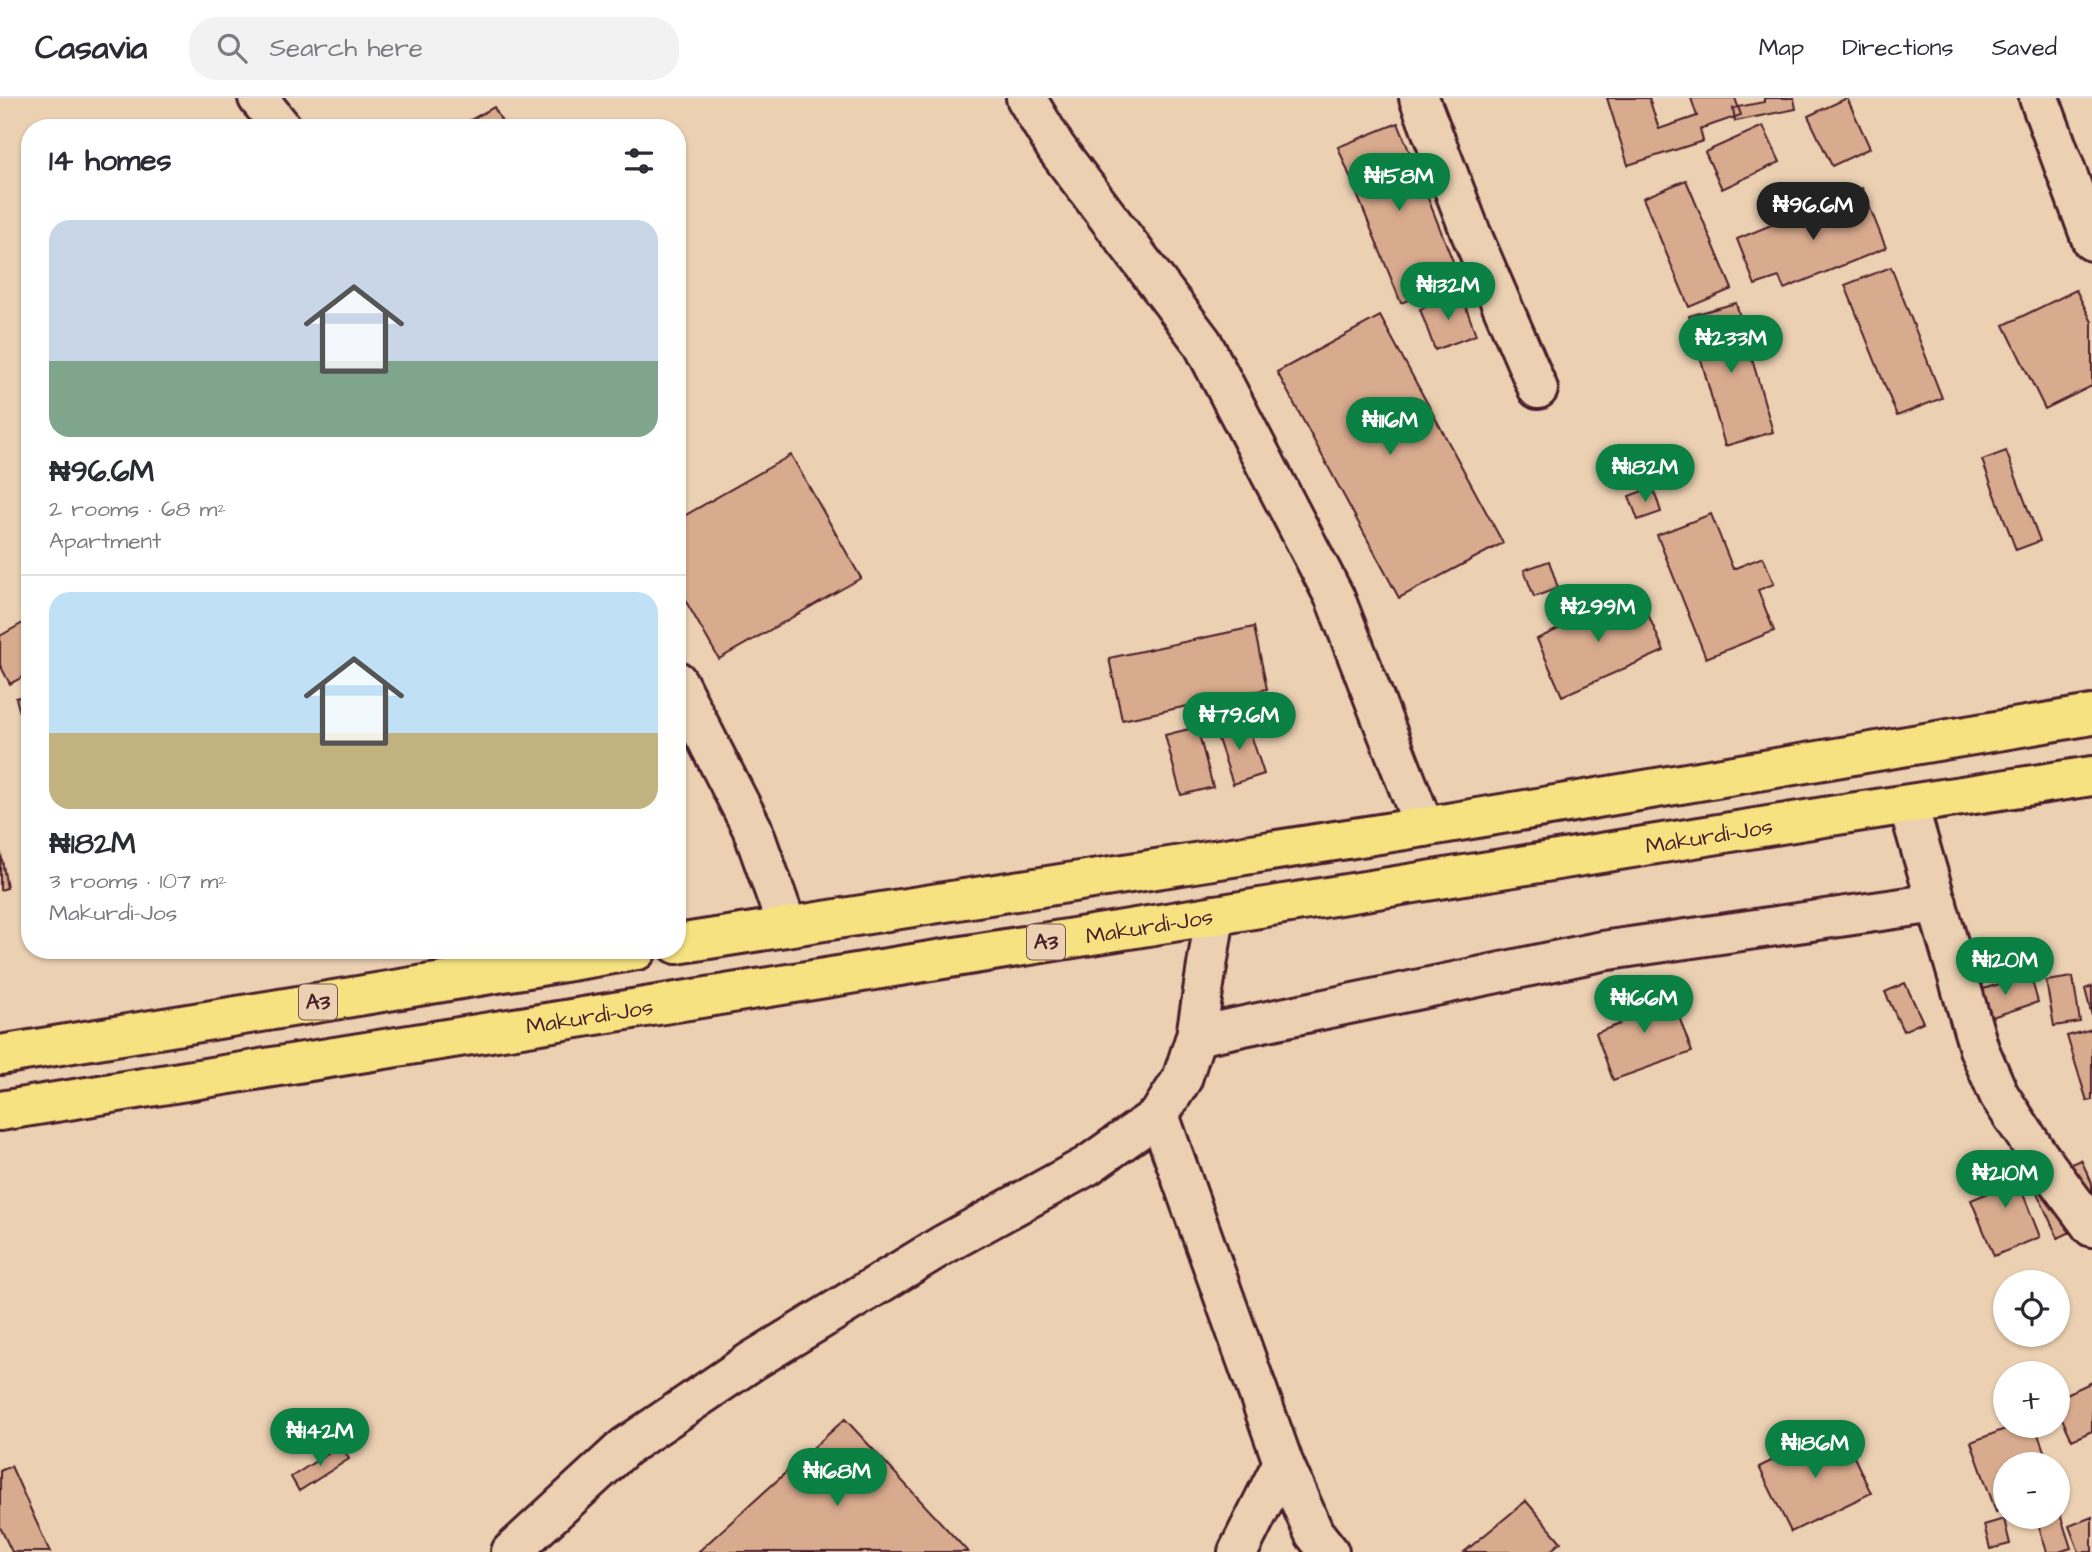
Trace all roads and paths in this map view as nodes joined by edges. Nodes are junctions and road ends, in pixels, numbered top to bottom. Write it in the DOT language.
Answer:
graph roads {
  1 [pos="258,98"];
  2 [pos="1026,98"];
  3 [pos="1419,98"];
  4 [pos="2039,98"];
  5 [pos="275,119"];
  6 [pos="2092,241"];
  7 [pos="1538,389"];
  8 [pos="686,699"];
  9 [pos="2092,715"];
  10 [pos="1818,761"];
  11 [pos="2092,776"];
  12 [pos="1908,805"];
  13 [pos="1824,817"];
  14 [pos="1424,827"];
  15 [pos="1937,903"];
  16 [pos="1215,915"];
  17 [pos="787,926"];
  18 [pos="686,943"];
  19 [pos="581,959"];
  20 [pos="1196,1036"];
  21 [pos="0,1055"];
  22 [pos="0,1111"];
  23 [pos="1160,1115"];
  24 [pos="2092,1227"];
  25 [pos="1283,1462"];
  26 [pos="511,1552"];
  27 [pos="1238,1552"];
  28 [pos="1329,1552"];
  1 -- 5 [label="street"];
  2 -- 14 [label="street"];
  3 -- 7 [label="street"];
  4 -- 6 [label="street"];
  8 -- 17 [label="street"];
  9 -- 10 [label="highway"];
  10 -- 13 [label="highway"];
  10 -- 14 [label="highway"];
  11 -- 12 [label="highway, Makurdi-Jos / A3"];
  12 -- 13 [label="highway, Makurdi-Jos / A3"];
  12 -- 15 [label="street"];
  13 -- 16 [label="highway, Makurdi-Jos / A3"];
  14 -- 17 [label="highway"];
  15 -- 20 [label="street"];
  15 -- 24 [label="street"];
  16 -- 20 [label="street"];
  16 -- 22 [label="highway, Makurdi-Jos / A3"];
  17 -- 18 [label="highway"];
  19 -- 21 [label="highway, A3"];
  20 -- 23 [label="street"];
  23 -- 25 [label="street"];
  23 -- 26 [label="street"];
  25 -- 27 [label="street"];
  25 -- 28 [label="street"];
}
